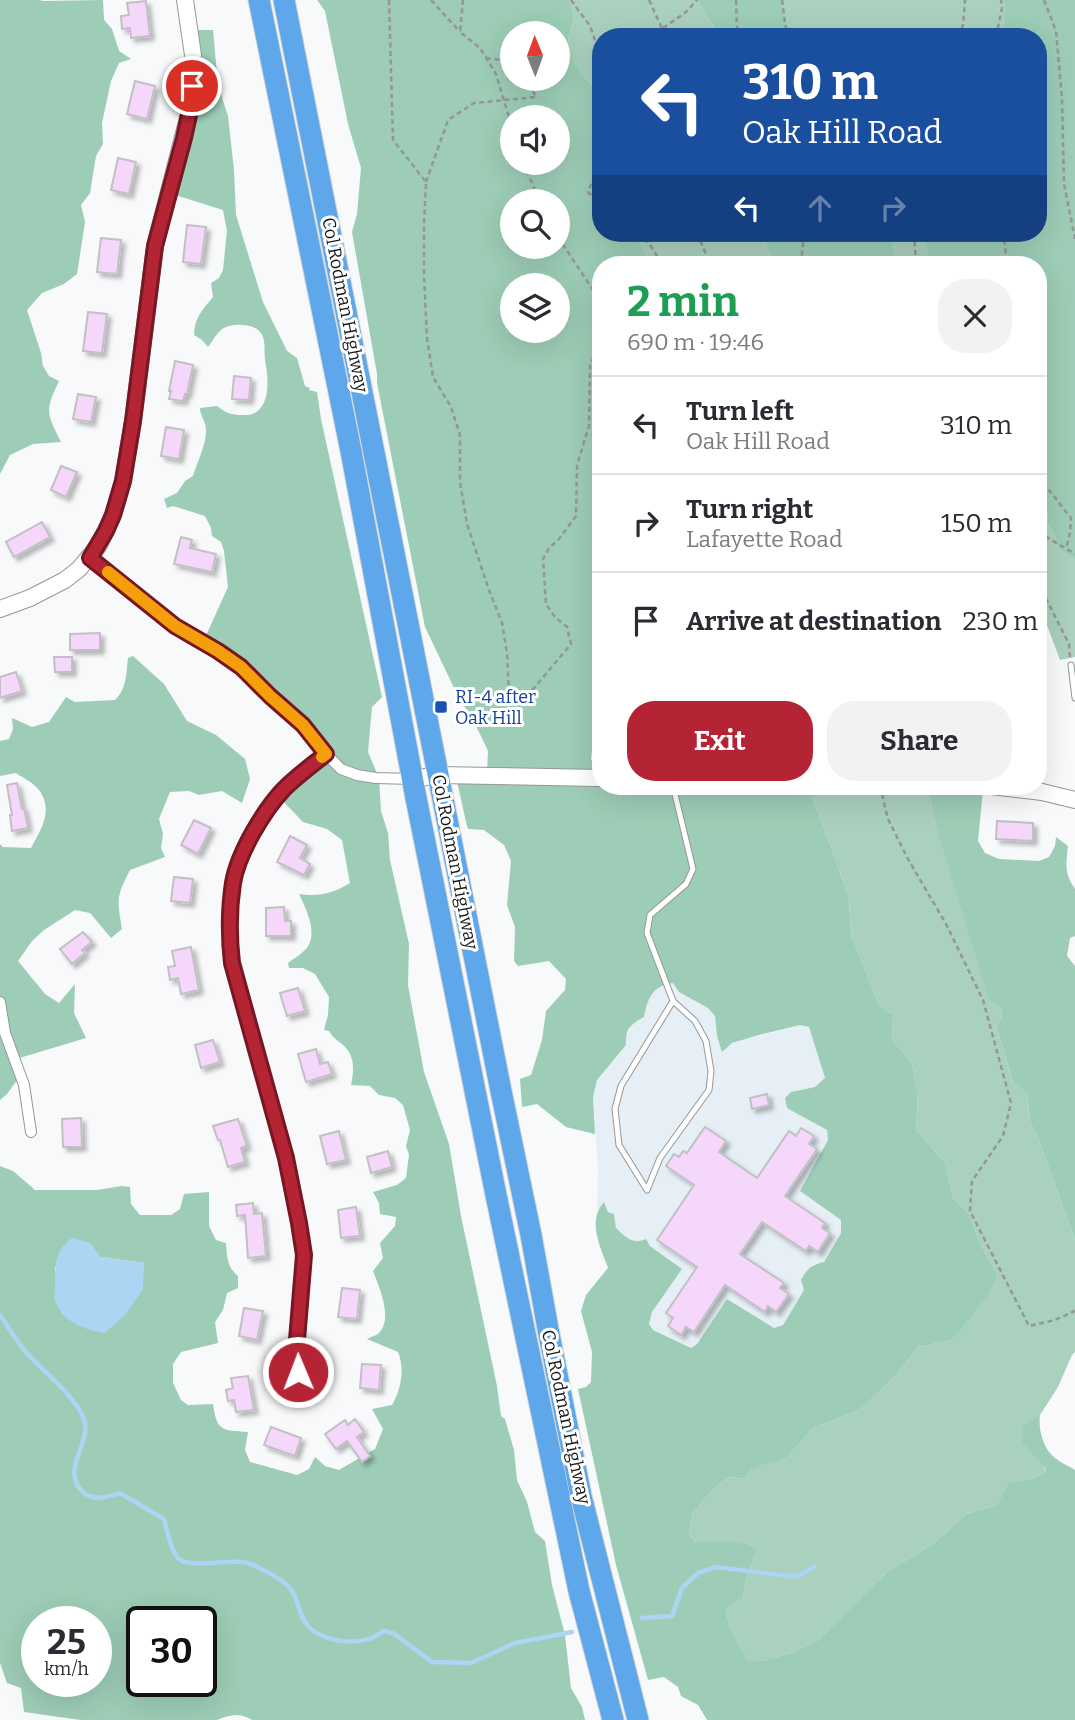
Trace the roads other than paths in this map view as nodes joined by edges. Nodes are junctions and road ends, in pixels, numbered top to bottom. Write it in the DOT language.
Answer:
graph roads {
  1 [pos="185,0"];
  2 [pos="259,0"];
  3 [pos="285,0"];
  4 [pos="90,558"];
  5 [pos="0,610"];
  6 [pos="1071,665"];
  7 [pos="1075,698"];
  8 [pos="326,754"];
  9 [pos="438,775"];
  10 [pos="592,778"];
  11 [pos="413,779"];
  12 [pos="1047,793"];
  13 [pos="675,795"];
  14 [pos="1075,800"];
  15 [pos="673,1001"];
  16 [pos="0,1002"];
  17 [pos="31,1132"];
  18 [pos="301,1380"];
  19 [pos="613,1720"];
  20 [pos="638,1720"];
  1 -- 4 [label="street"];
  2 -- 11 [label="highway, Col Rodman Highway"];
  3 -- 9 [label="highway, Col Rodman Highway"];
  4 -- 5 [label="street"];
  4 -- 8 [label="street"];
  6 -- 7 [label="lane"];
  8 -- 11 [label="street"];
  8 -- 18 [label="street"];
  9 -- 10 [label="street"];
  9 -- 11 [label="street"];
  9 -- 20 [label="highway, Col Rodman Highway"];
  11 -- 19 [label="highway, Col Rodman Highway"];
  12 -- 14 [label="street"];
  13 -- 15 [label="lane"];
  15 -- 15 [label="lane"];
  16 -- 17 [label="street"];
}
